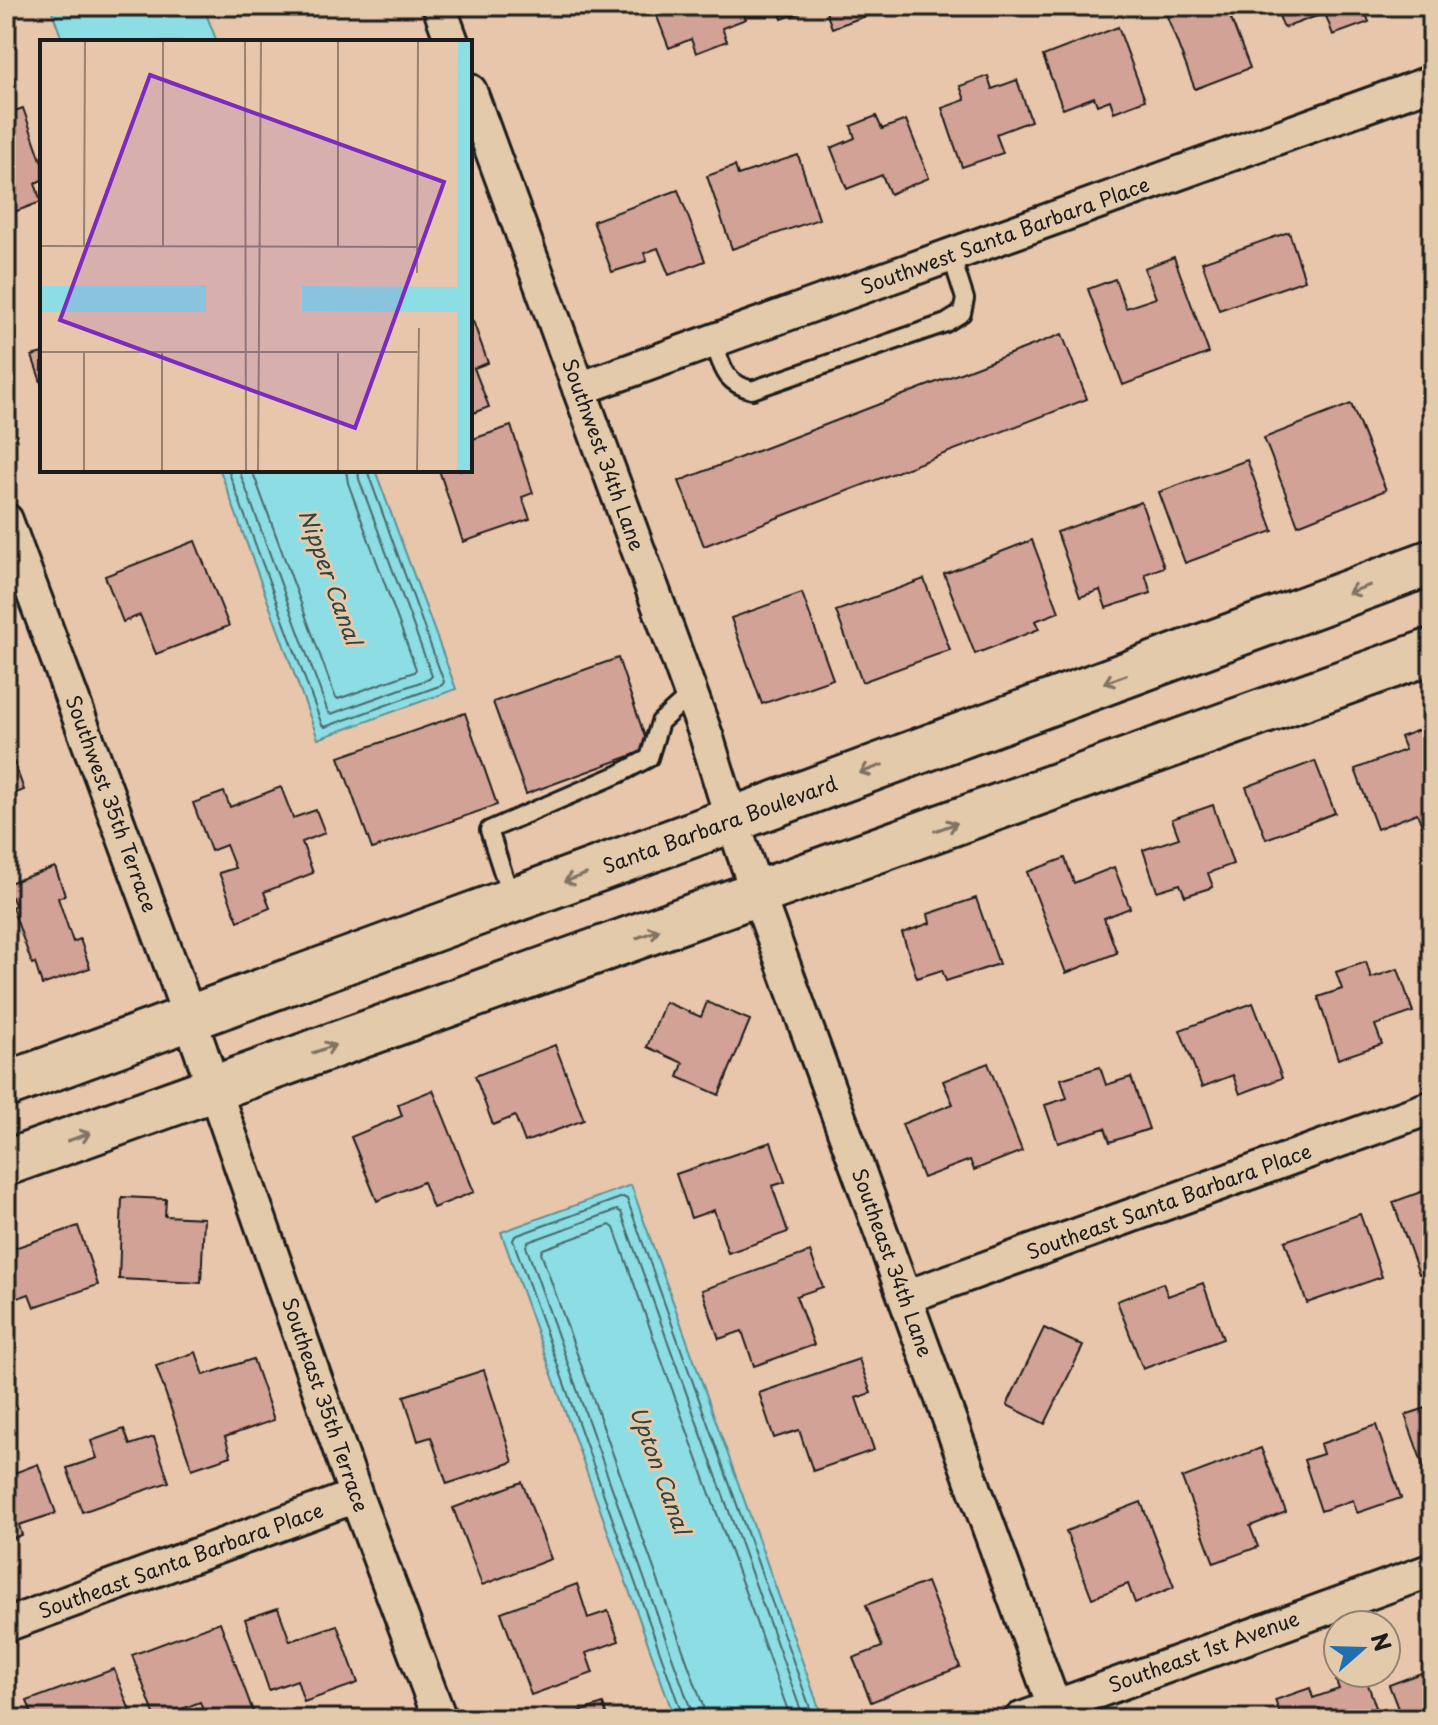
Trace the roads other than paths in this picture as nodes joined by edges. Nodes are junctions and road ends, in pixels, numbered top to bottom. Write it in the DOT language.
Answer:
graph roads {
  1 [pos="439,6"];
  2 [pos="451,40"];
  3 [pos="1432,82"];
  4 [pos="472,96"];
  5 [pos="951,255"];
  6 [pos="713,341"];
  7 [pos="579,389"];
  8 [pos="6,520"];
  9 [pos="1432,562"];
  10 [pos="19,593"];
  11 [pos="1432,651"];
  12 [pos="691,694"];
  13 [pos="732,820"];
  14 [pos="758,895"];
  15 [pos="512,901"];
  16 [pos="188,1019"];
  17 [pos="6,1085"];
  18 [pos="213,1089"];
  19 [pos="1432,1107"];
  20 [pos="6,1163"];
  21 [pos="906,1297"];
  22 [pos="356,1496"];
  23 [pos="1432,1570"];
  24 [pos="6,1625"];
  25 [pos="1054,1706"];
  26 [pos="440,1719"];
  27 [pos="1021,1719"];
  1 -- 2 [label="street"];
  3 -- 5 [label="street, Southwest Santa Barbara Place"];
  4 -- 7 [label="street, Southwest 34th Lane"];
  5 -- 6 [label="street, Southwest Santa Barbara Place"];
  5 -- 6 [label="lane"];
  6 -- 7 [label="street, Southwest Santa Barbara Place"];
  7 -- 12 [label="street, Southwest 34th Lane"];
  8 -- 10 [label="street, Southwest 35th Terrace"];
  9 -- 13 [label="main road, Santa Barbara Boulevard, one-way"];
  10 -- 16 [label="street, Southwest 35th Terrace"];
  14 -- 11 [label="main road, one-way"];
  12 -- 13 [label="street, Southwest 34th Lane"];
  12 -- 15 [label="lane"];
  13 -- 14 [label="street, Southeast 34th Lane"];
  13 -- 15 [label="main road, Santa Barbara Boulevard, one-way"];
  18 -- 14 [label="main road, one-way"];
  14 -- 21 [label="street, Southeast 34th Lane"];
  15 -- 16 [label="main road, Santa Barbara Boulevard"];
  16 -- 17 [label="main road, Santa Barbara Boulevard"];
  16 -- 18 [label="street, Southwest 35th Terrace"];
  20 -- 18 [label="main road, one-way"];
  18 -- 22 [label="street, Southeast 35th Terrace"];
  19 -- 21 [label="street, Southeast Santa Barbara Place"];
  21 -- 25 [label="street, Southeast 34th Lane"];
  22 -- 24 [label="street, Southeast Santa Barbara Place"];
  22 -- 26 [label="street, Southeast 35th Terrace"];
  23 -- 25 [label="street, Southeast 1st Avenue"];
  25 -- 27 [label="street, Southeast 1st Avenue"];
}
